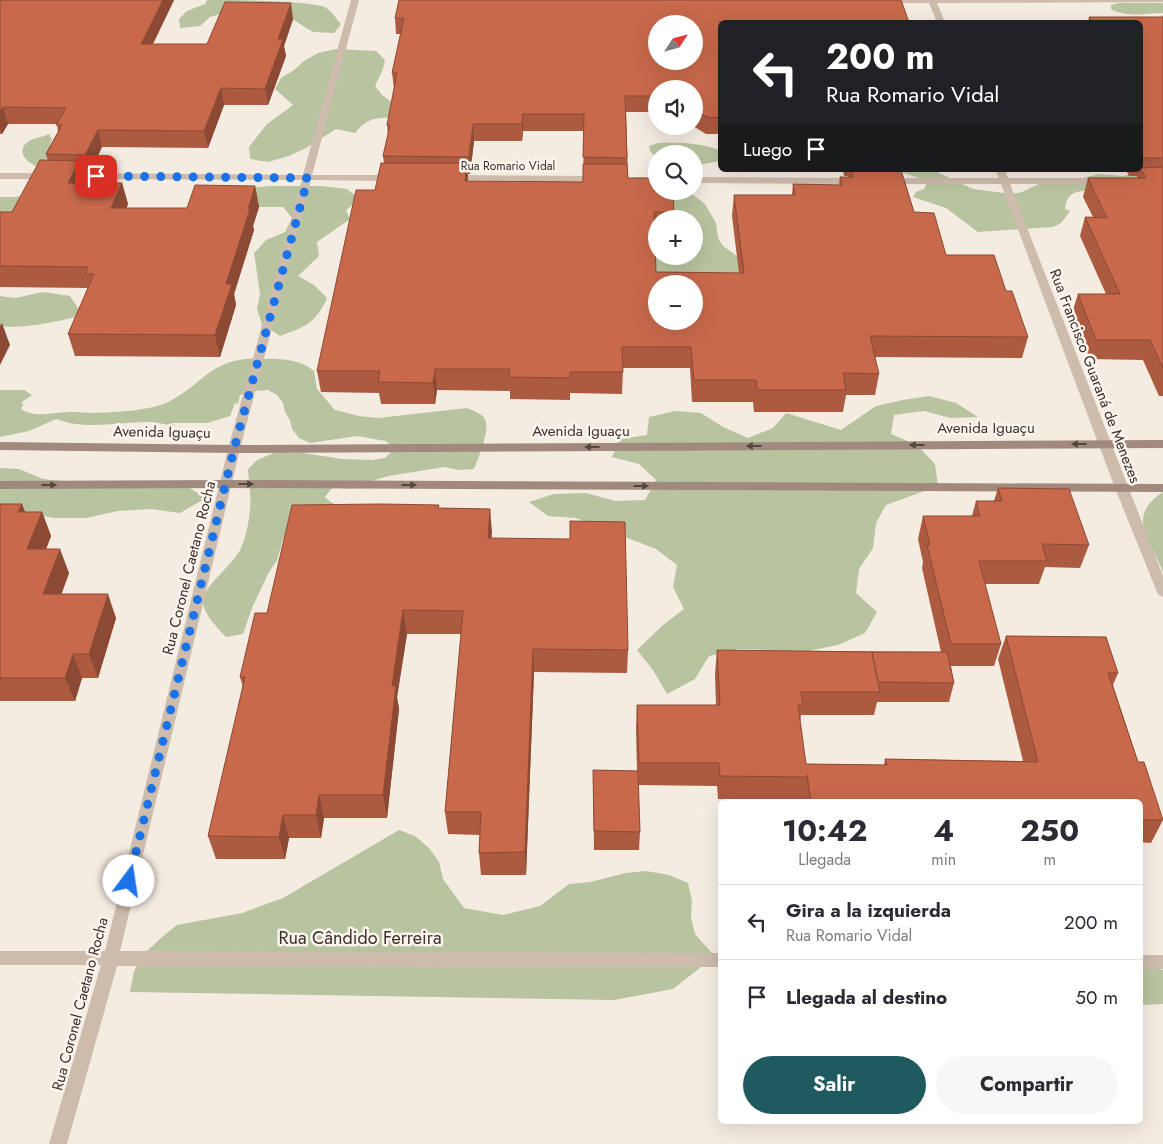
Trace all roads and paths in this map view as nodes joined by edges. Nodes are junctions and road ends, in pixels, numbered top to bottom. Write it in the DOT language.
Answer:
graph roads {
  1 [pos="355,0"];
  2 [pos="874,0"];
  3 [pos="932,0"];
  4 [pos="1163,0"];
  5 [pos="940,20"];
  6 [pos="1001,172"];
  7 [pos="0,176"];
  8 [pos="308,178"];
  9 [pos="397,178"];
  10 [pos="437,178"];
  11 [pos="606,180"];
  12 [pos="703,180"];
  13 [pos="1114,181"];
  14 [pos="1005,182"];
  15 [pos="1104,444"];
  16 [pos="1163,444"];
  17 [pos="0,446"];
  18 [pos="234,449"];
  19 [pos="226,484"];
  20 [pos="0,485"];
  21 [pos="1121,488"];
  22 [pos="1163,488"];
  23 [pos="1163,592"];
  24 [pos="111,957"];
  25 [pos="0,958"];
  26 [pos="718,960"];
  27 [pos="1143,962"];
  28 [pos="1163,962"];
  29 [pos="58,1144"];
  1 -- 8 [label="street, Rua Coronel Caetano Rocha"];
  2 -- 3 [label="street"];
  3 -- 4 [label="street"];
  3 -- 5 [label="street"];
  6 -- 14 [label="street, Rua Francisco Guaraná de Menezes"];
  7 -- 8 [label="street"];
  8 -- 9 [label="street"];
  8 -- 18 [label="street, Rua Coronel Caetano Rocha"];
  10 -- 11 [label="street, Rua Romario Vidal"];
  12 -- 14 [label="street"];
  13 -- 14 [label="street"];
  14 -- 15 [label="street, Rua Francisco Guaraná de Menezes"];
  15 -- 16 [label="street, Avenida Iguaçu"];
  15 -- 18 [label="street, Avenida Iguaçu, one-way"];
  15 -- 21 [label="street, Rua Francisco Guaraná de Menezes"];
  17 -- 18 [label="street, Avenida Iguaçu"];
  18 -- 19 [label="street, Rua Coronel Caetano Rocha"];
  20 -- 19 [label="street, one-way"];
  19 -- 21 [label="street, one-way"];
  19 -- 24 [label="street, Rua Coronel Caetano Rocha"];
  21 -- 22 [label="street"];
  21 -- 23 [label="street, Rua Francisco Guaraná de Menezes"];
  24 -- 25 [label="street, Rua Cândido Ferreira"];
  24 -- 26 [label="street, Rua Cândido Ferreira"];
  24 -- 29 [label="street, Rua Coronel Caetano Rocha"];
  27 -- 28 [label="street"];
}
